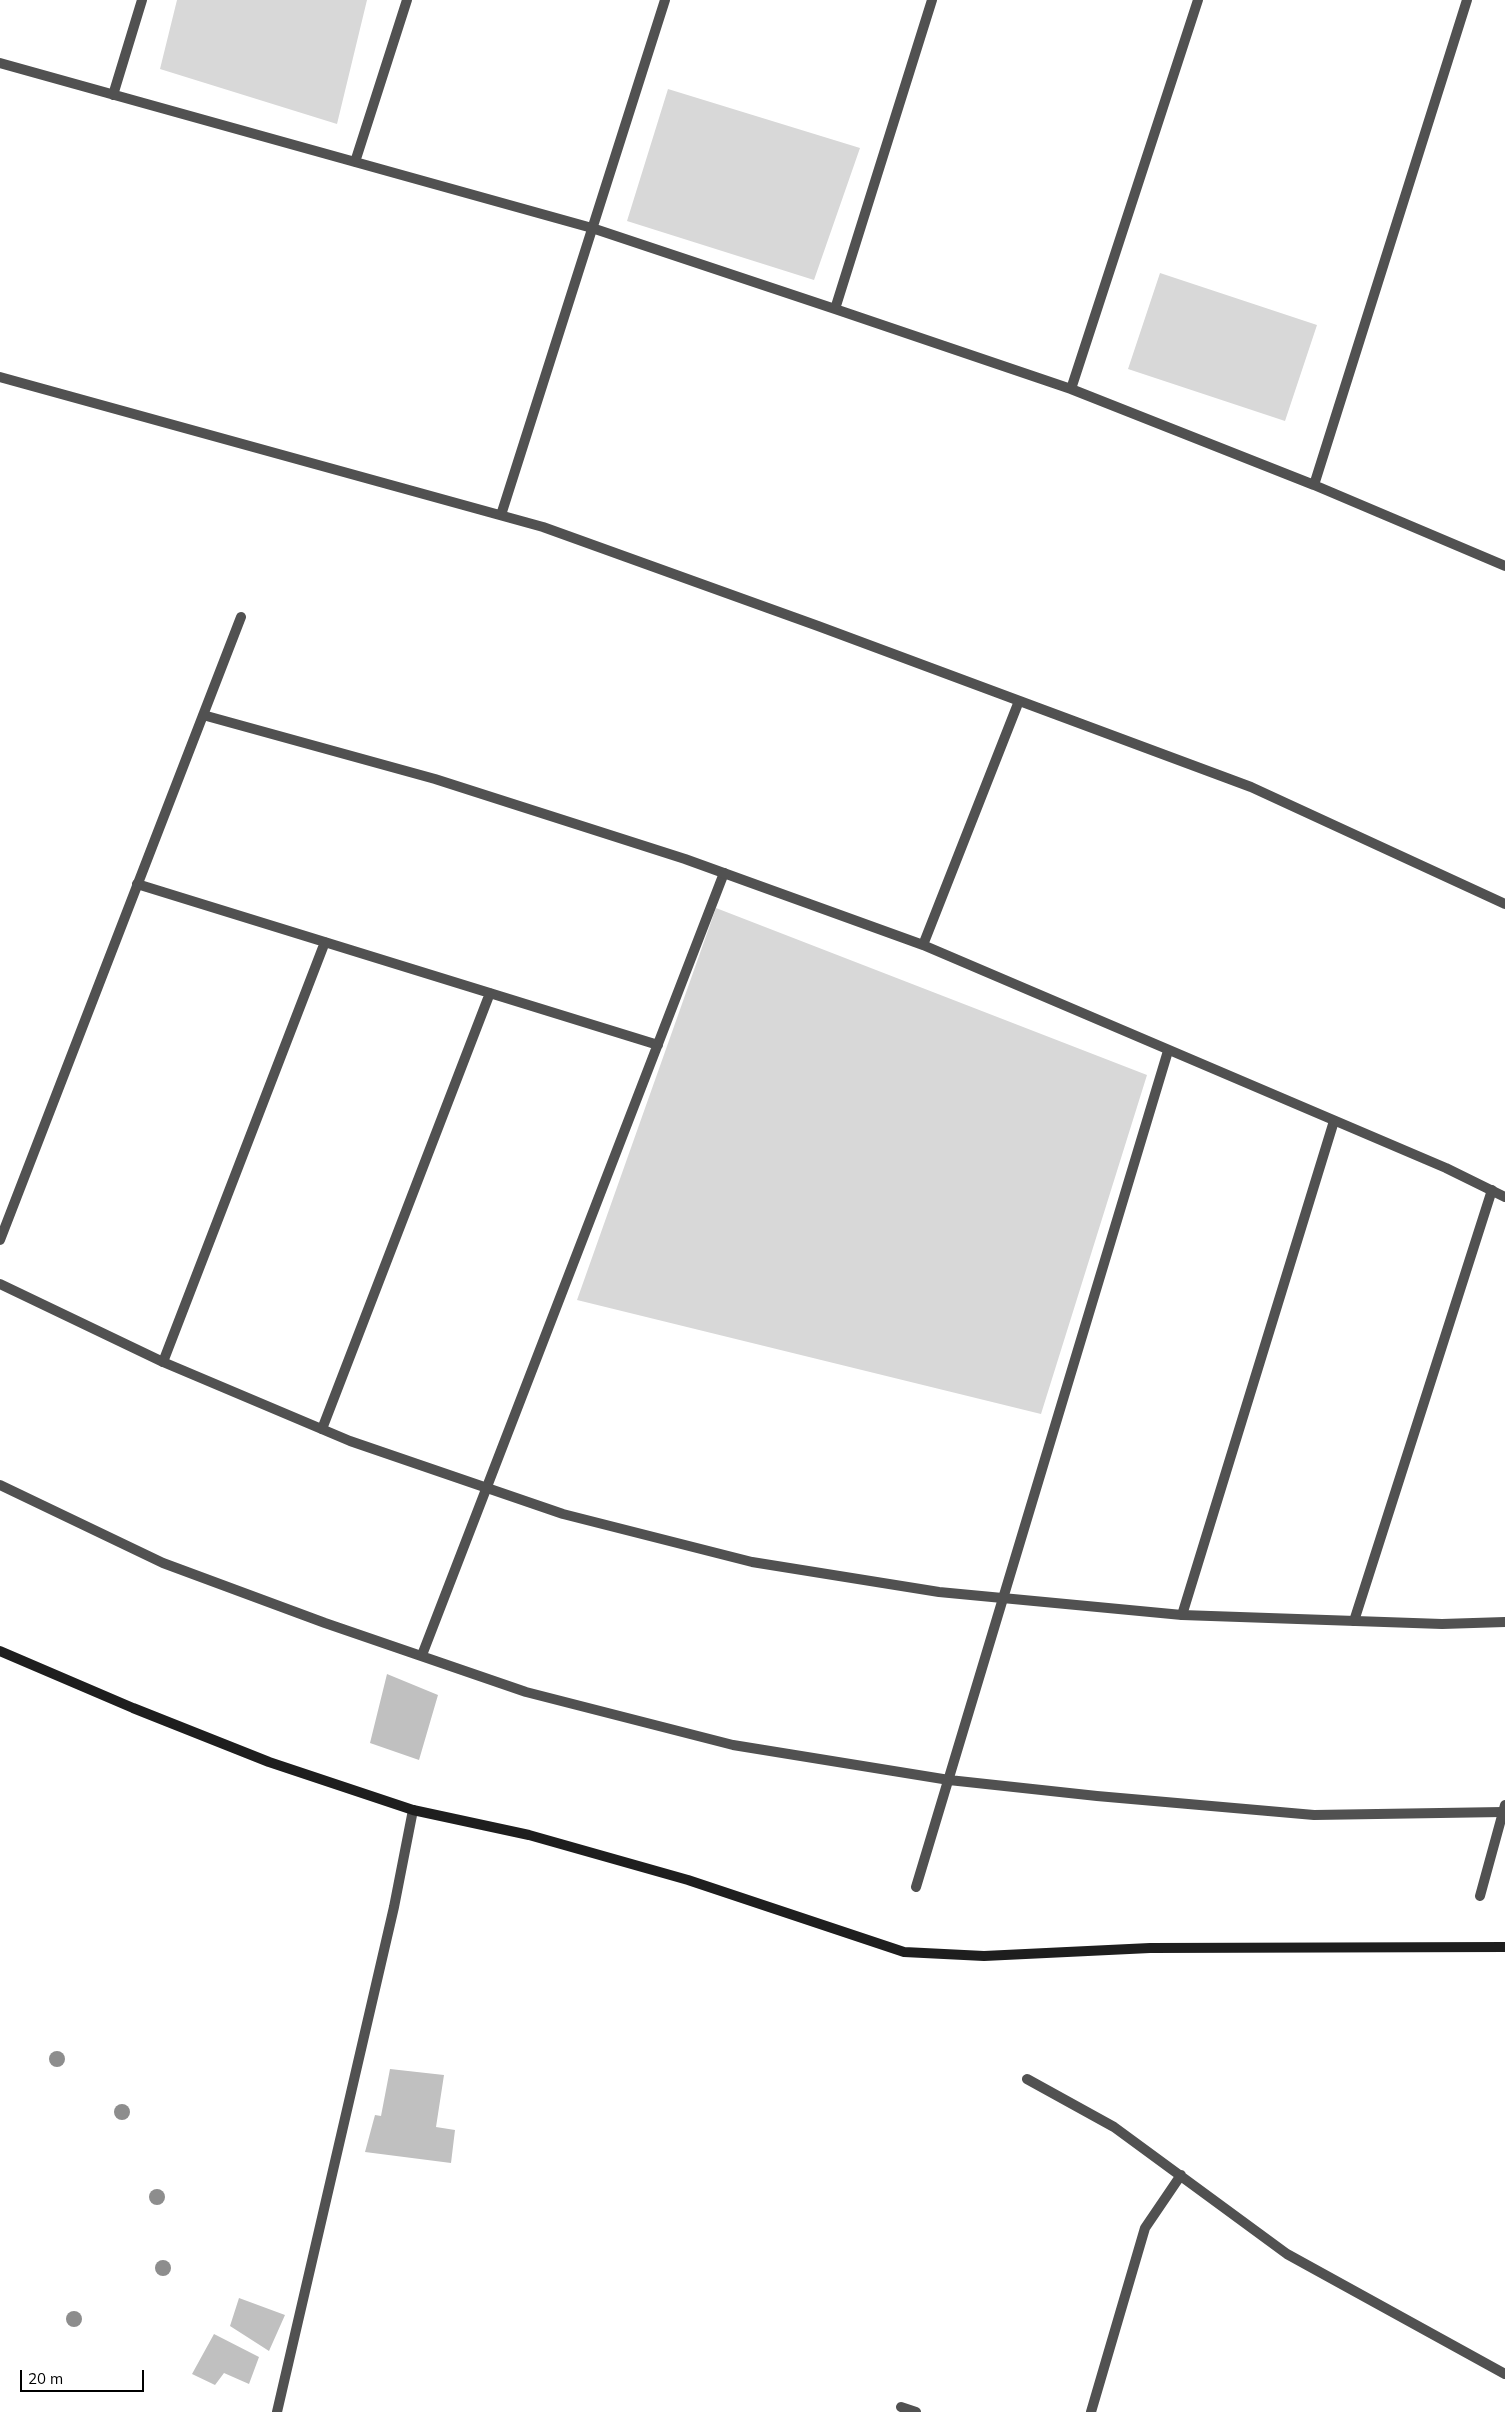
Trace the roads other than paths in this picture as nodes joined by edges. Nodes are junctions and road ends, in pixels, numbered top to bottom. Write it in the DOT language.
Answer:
graph roads {
  1 [pos="142,0"];
  2 [pos="407,0"];
  3 [pos="665,0"];
  4 [pos="932,0"];
  5 [pos="1198,0"];
  6 [pos="1467,0"];
  7 [pos="0,63"];
  8 [pos="113,95"];
  9 [pos="355,162"];
  10 [pos="592,228"];
  11 [pos="835,308"];
  12 [pos="0,377"];
  13 [pos="1071,390"];
  14 [pos="1314,485"];
  15 [pos="501,515"];
  16 [pos="1505,566"];
  17 [pos="241,618"];
  18 [pos="1019,701"];
  19 [pos="203,715"];
  20 [pos="724,873"];
  21 [pos="137,884"];
  22 [pos="1505,904"];
  23 [pos="325,942"];
  24 [pos="923,945"];
  25 [pos="490,993"];
  26 [pos="658,1045"];
  27 [pos="1168,1051"];
  28 [pos="1334,1121"];
  29 [pos="1492,1190"];
  30 [pos="1505,1197"];
  31 [pos="0,1240"];
  32 [pos="0,1284"];
  33 [pos="163,1362"];
  34 [pos="322,1429"];
  35 [pos="0,1485"];
  36 [pos="487,1488"];
  37 [pos="1004,1598"];
  38 [pos="1182,1615"];
  39 [pos="1354,1621"];
  40 [pos="1505,1622"];
  41 [pos="0,1651"];
  42 [pos="422,1655"];
  43 [pos="949,1780"];
  44 [pos="1504,1809"];
  45 [pos="413,1810"];
  46 [pos="916,1887"];
  47 [pos="1480,1896"];
  48 [pos="1505,1947"];
  49 [pos="1027,2079"];
  50 [pos="1181,2174"];
  51 [pos="1505,2374"];
  52 [pos="901,2407"];
  53 [pos="277,2412"];
  54 [pos="916,2412"];
  55 [pos="1091,2412"];
  1 -- 8 [label="street"];
  2 -- 9 [label="street"];
  3 -- 10 [label="street"];
  4 -- 11 [label="street"];
  5 -- 13 [label="street"];
  6 -- 14 [label="street"];
  7 -- 8 [label="street"];
  8 -- 9 [label="street"];
  9 -- 10 [label="street"];
  10 -- 11 [label="street"];
  10 -- 15 [label="street"];
  11 -- 13 [label="street"];
  12 -- 15 [label="street"];
  13 -- 14 [label="street"];
  14 -- 16 [label="street"];
  15 -- 18 [label="street"];
  17 -- 19 [label="street"];
  18 -- 22 [label="street"];
  18 -- 24 [label="street"];
  19 -- 20 [label="street"];
  19 -- 21 [label="street"];
  20 -- 24 [label="street"];
  20 -- 26 [label="street"];
  21 -- 23 [label="street"];
  21 -- 31 [label="street"];
  23 -- 25 [label="street"];
  23 -- 33 [label="street"];
  24 -- 27 [label="street"];
  25 -- 26 [label="street"];
  25 -- 34 [label="street"];
  26 -- 36 [label="street"];
  27 -- 28 [label="street"];
  27 -- 37 [label="street"];
  28 -- 29 [label="street"];
  28 -- 38 [label="street"];
  29 -- 30 [label="street"];
  29 -- 39 [label="street"];
  32 -- 33 [label="street"];
  33 -- 34 [label="street"];
  34 -- 36 [label="street"];
  35 -- 42 [label="street"];
  36 -- 37 [label="street"];
  36 -- 42 [label="street"];
  37 -- 38 [label="street"];
  37 -- 43 [label="street"];
  38 -- 39 [label="street"];
  39 -- 40 [label="street"];
  41 -- 45 [label="street"];
  42 -- 43 [label="street"];
  43 -- 44 [label="street"];
  43 -- 46 [label="street"];
  44 -- 47 [label="street"];
  45 -- 48 [label="street"];
  45 -- 53 [label="street"];
  49 -- 50 [label="street"];
  50 -- 51 [label="street"];
  50 -- 55 [label="street"];
  52 -- 54 [label="street"];
}
